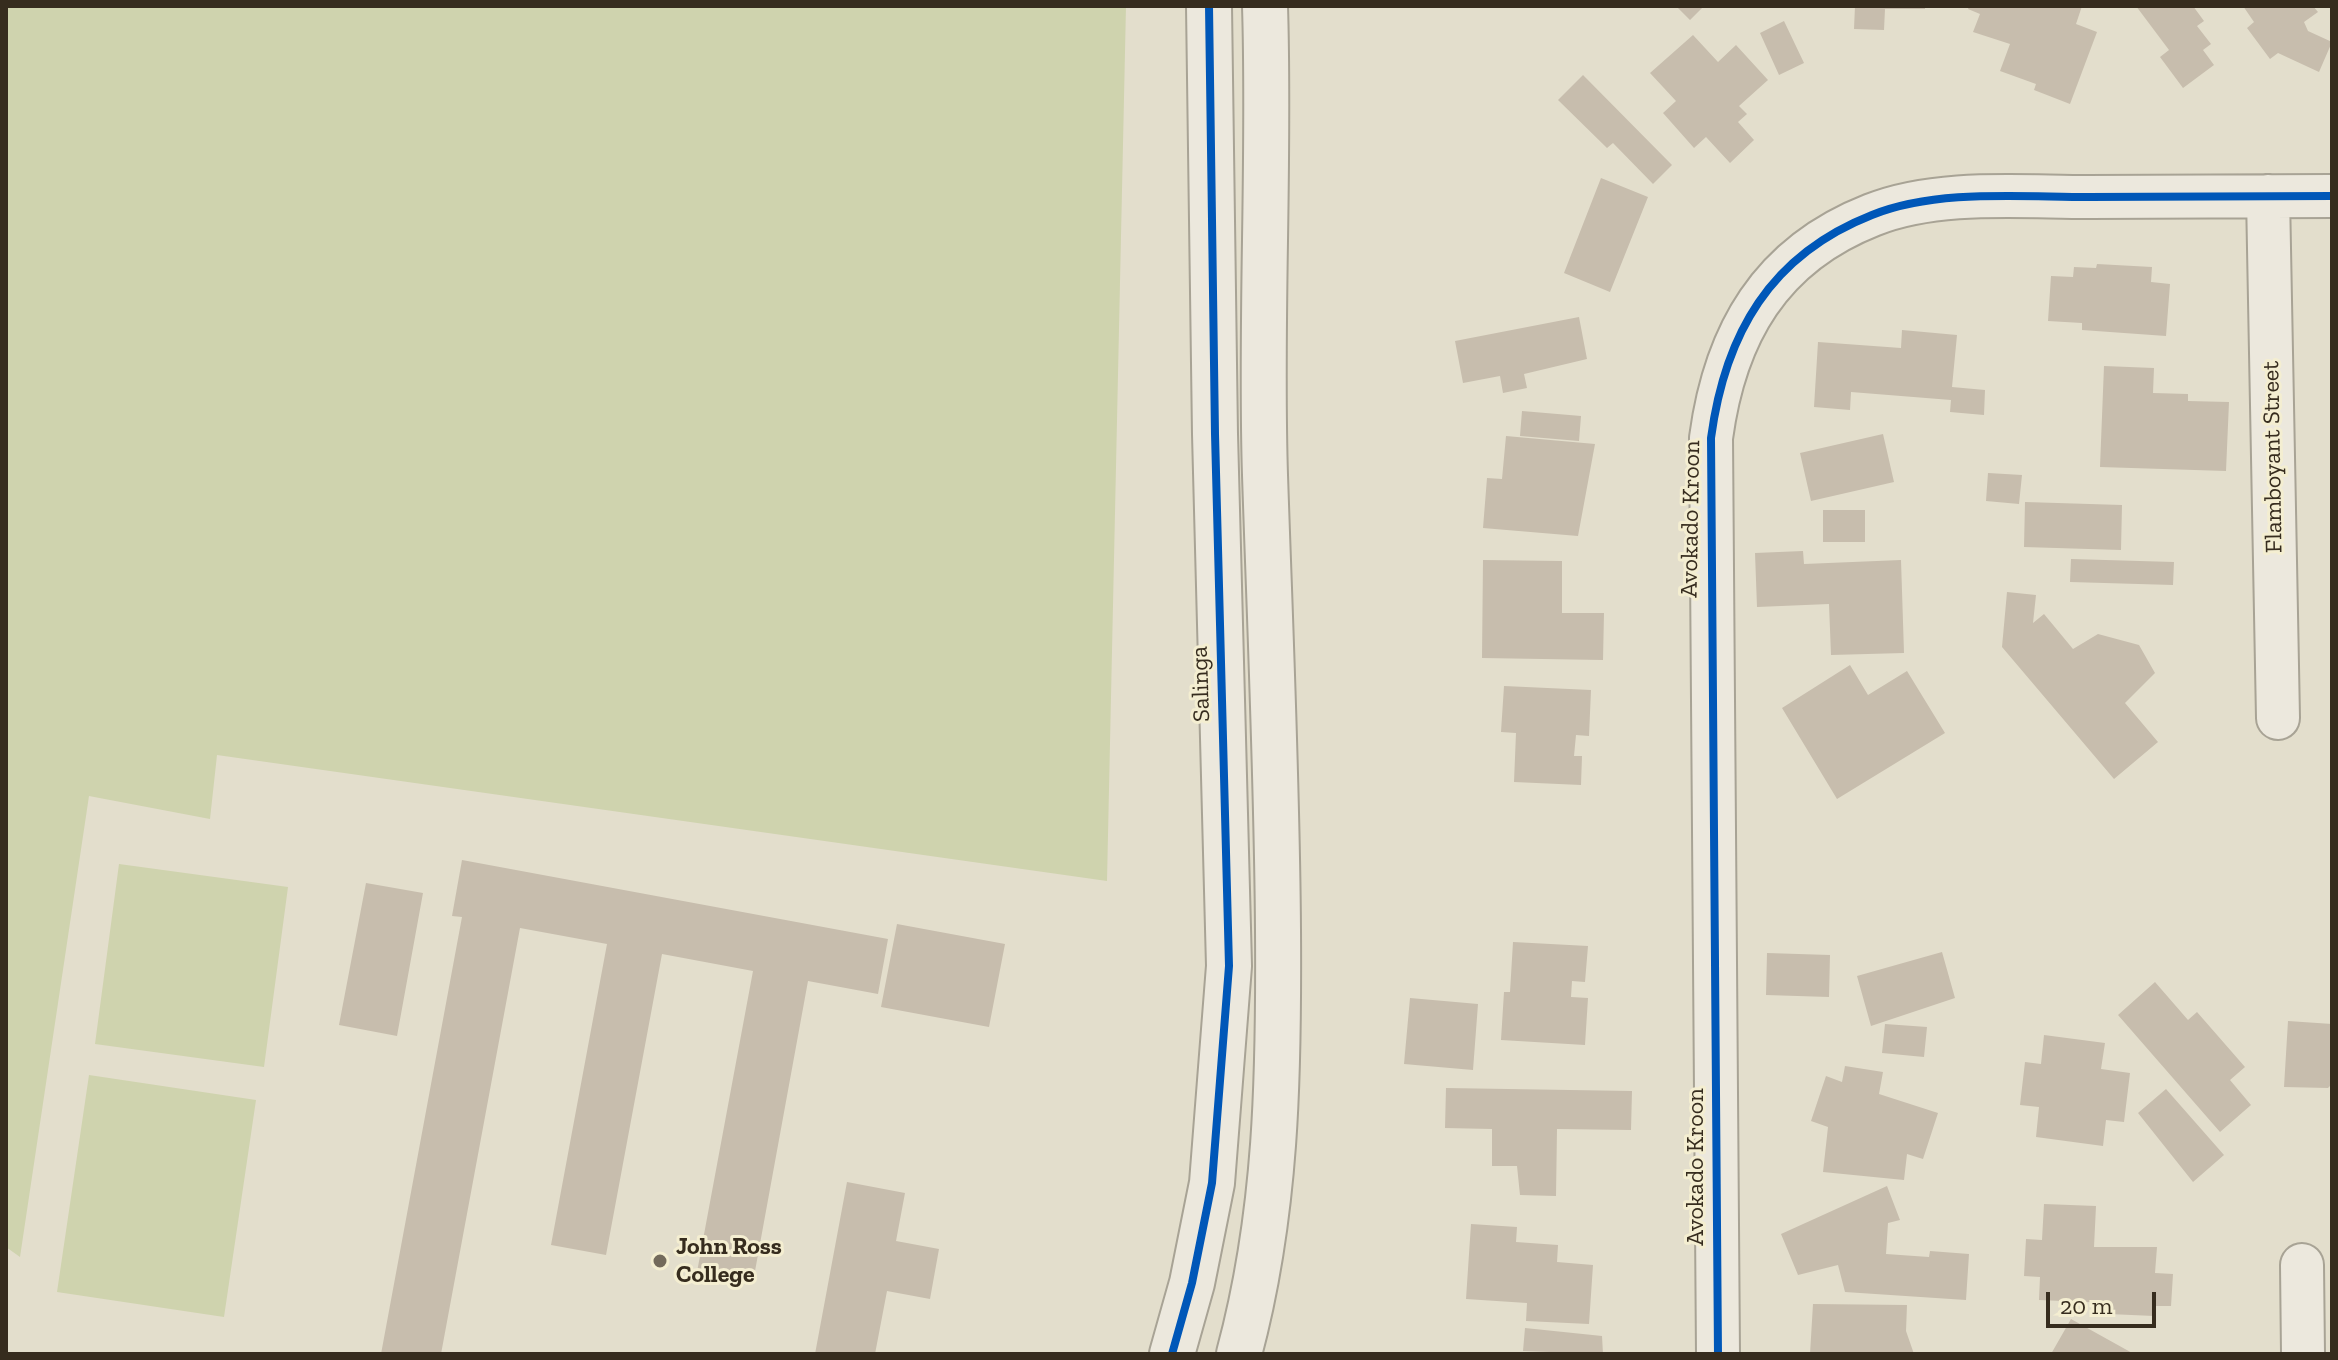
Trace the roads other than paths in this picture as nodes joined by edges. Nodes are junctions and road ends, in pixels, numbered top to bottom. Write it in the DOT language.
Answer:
graph roads {
  1 [pos="1209,6"];
  2 [pos="1268,15"];
  3 [pos="2268,196"];
  4 [pos="2332,196"];
  5 [pos="2278,718"];
  6 [pos="2302,1265"];
  7 [pos="1172,1354"];
  8 [pos="1239,1354"];
  9 [pos="1718,1354"];
  10 [pos="2303,1354"];
  1 -- 7 [label="street, Salinga"];
  2 -- 8 [label="street"];
  3 -- 4 [label="street, Avokado Kroon"];
  3 -- 5 [label="street, Flamboyant Street"];
  3 -- 9 [label="street, Avokado Kroon"];
  6 -- 10 [label="street"];
}
